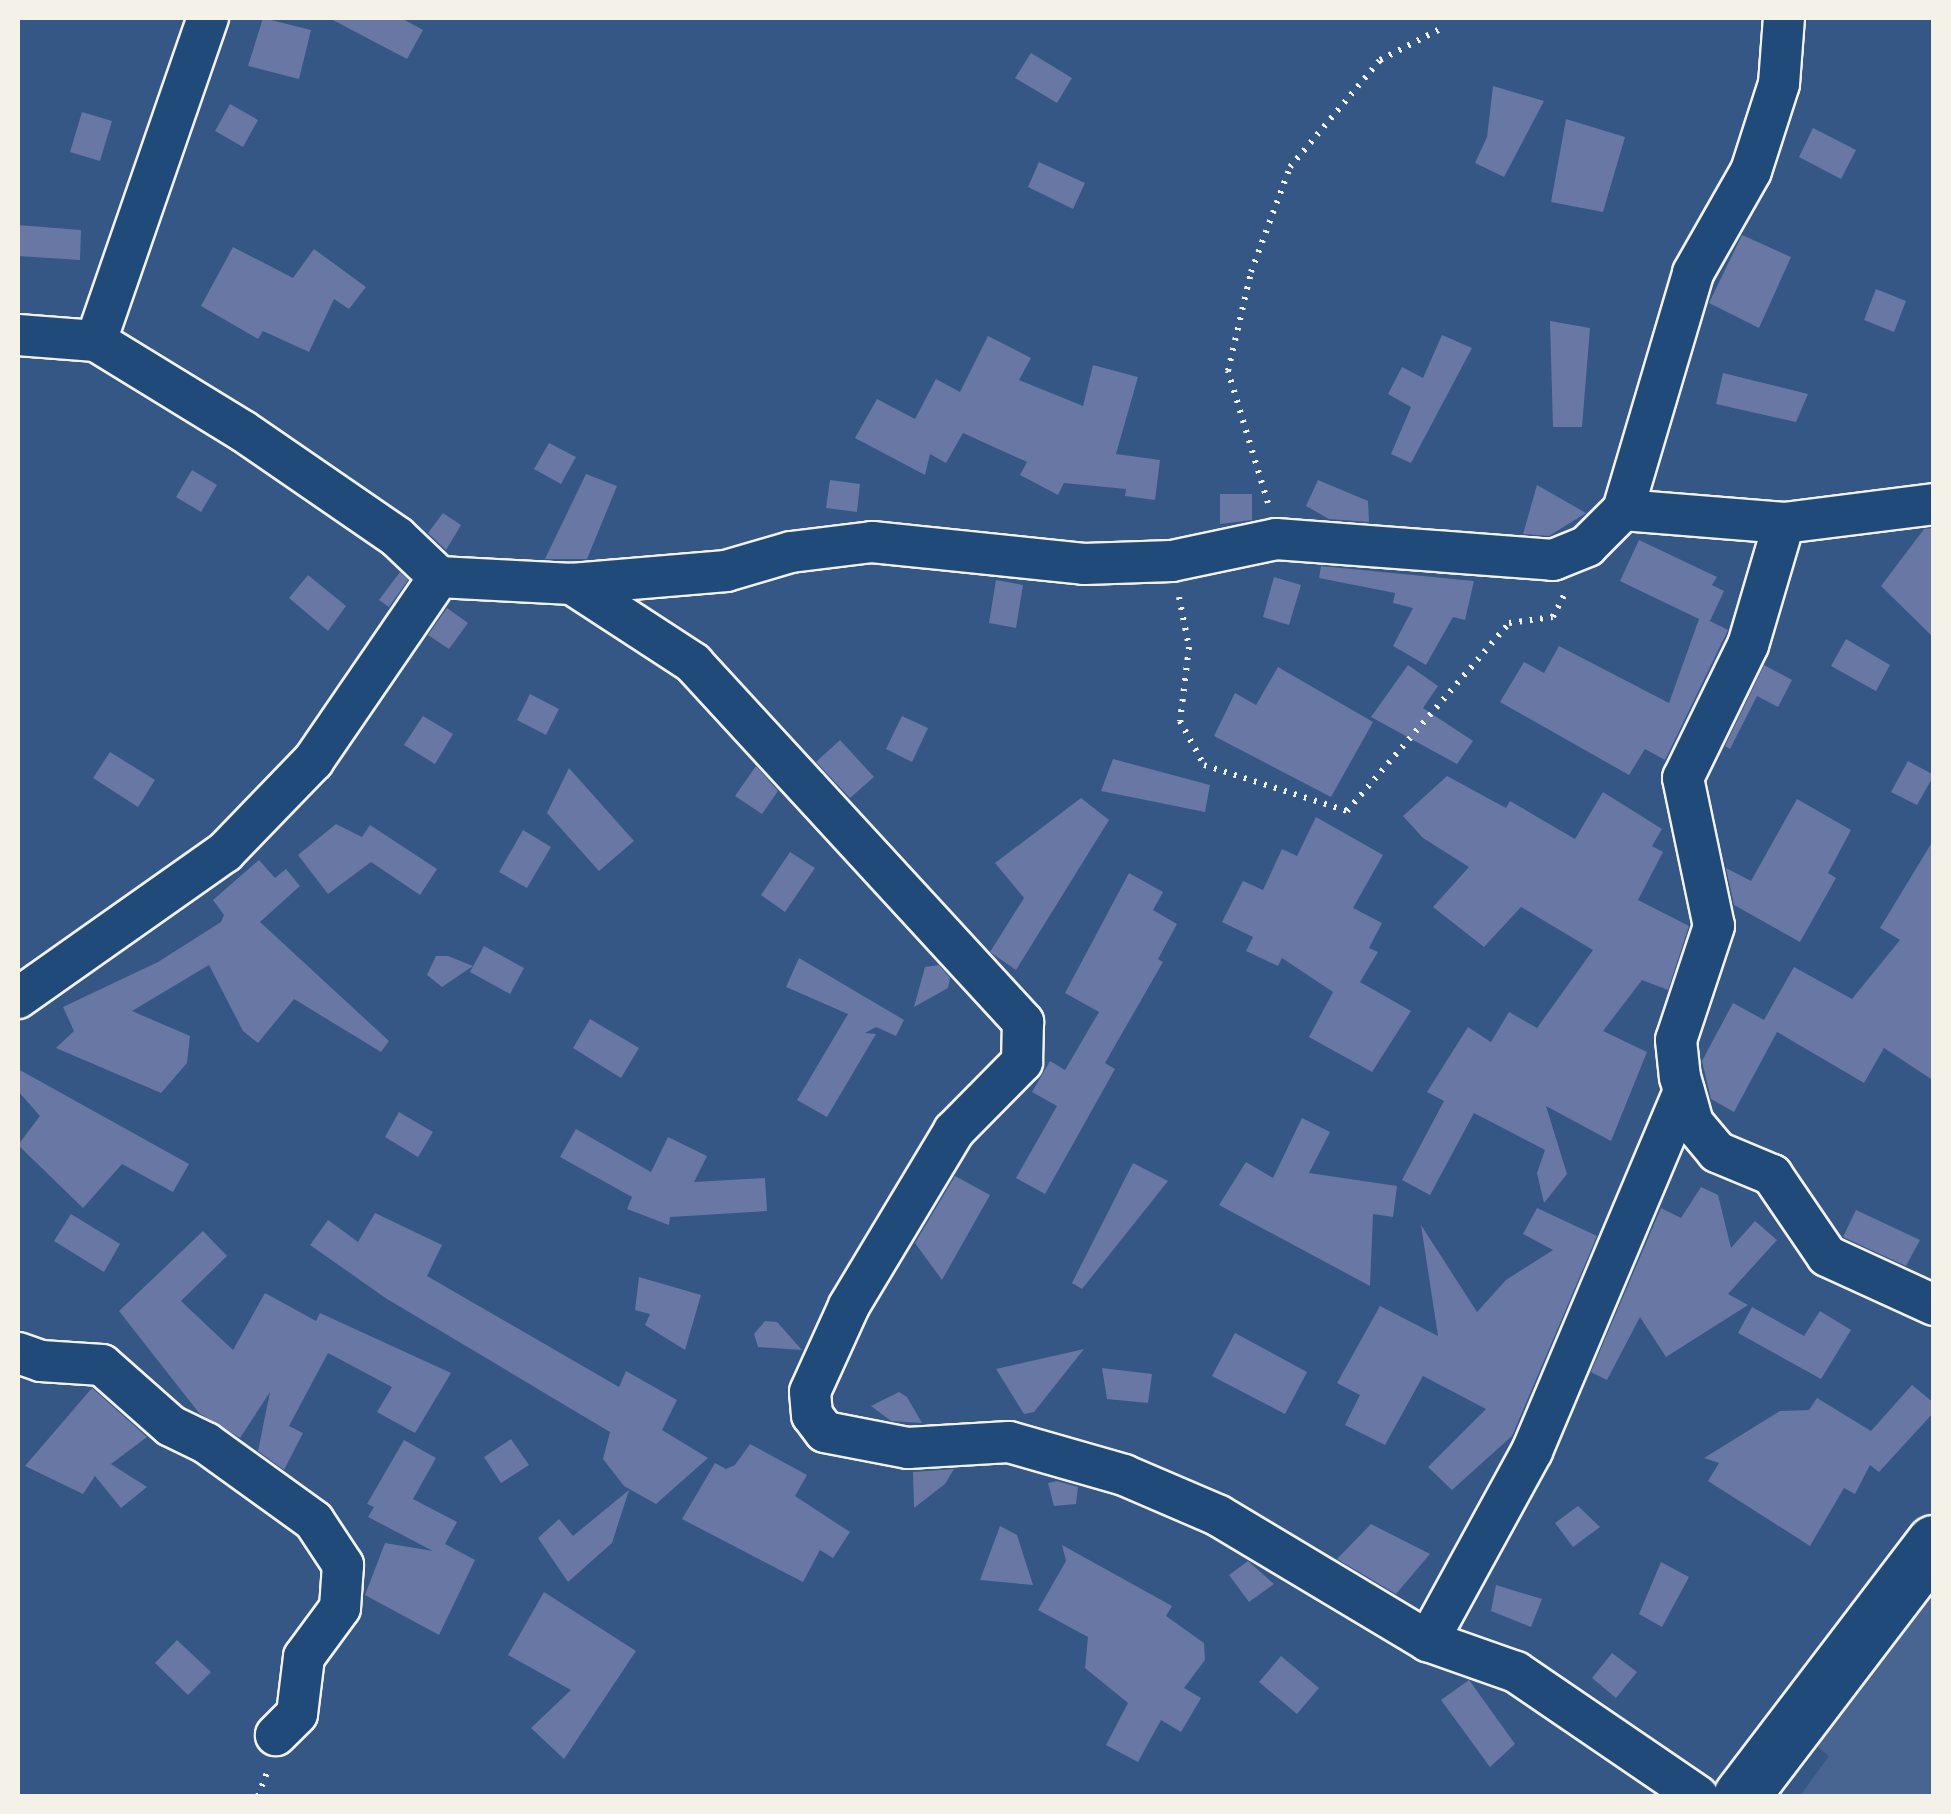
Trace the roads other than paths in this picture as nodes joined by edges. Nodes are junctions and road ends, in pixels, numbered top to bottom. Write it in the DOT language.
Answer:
graph roads {
  1 [pos="208,18"];
  2 [pos="1784,18"];
  3 [pos="18,335"];
  4 [pos="96,341"];
  5 [pos="1934,504"];
  6 [pos="1623,510"];
  7 [pos="1784,522"];
  8 [pos="440,577"];
  9 [pos="572,584"];
  10 [pos="18,998"];
  11 [pos="1684,1092"];
  12 [pos="1934,1305"];
  13 [pos="18,1353"];
  14 [pos="1934,1543"];
  15 [pos="1428,1641"];
  16 [pos="276,1734"];
  17 [pos="1698,1796"];
  18 [pos="1741,1796"];
  1 -- 4 [label="street"];
  2 -- 6 [label="street"];
  3 -- 4 [label="street"];
  4 -- 8 [label="street"];
  5 -- 7 [label="street"];
  6 -- 7 [label="street"];
  6 -- 9 [label="street"];
  7 -- 11 [label="street"];
  8 -- 9 [label="street"];
  8 -- 10 [label="street"];
  9 -- 15 [label="street"];
  11 -- 12 [label="street"];
  11 -- 15 [label="street"];
  13 -- 16 [label="street"];
  14 -- 18 [label="main road"];
  15 -- 17 [label="street"];
}
